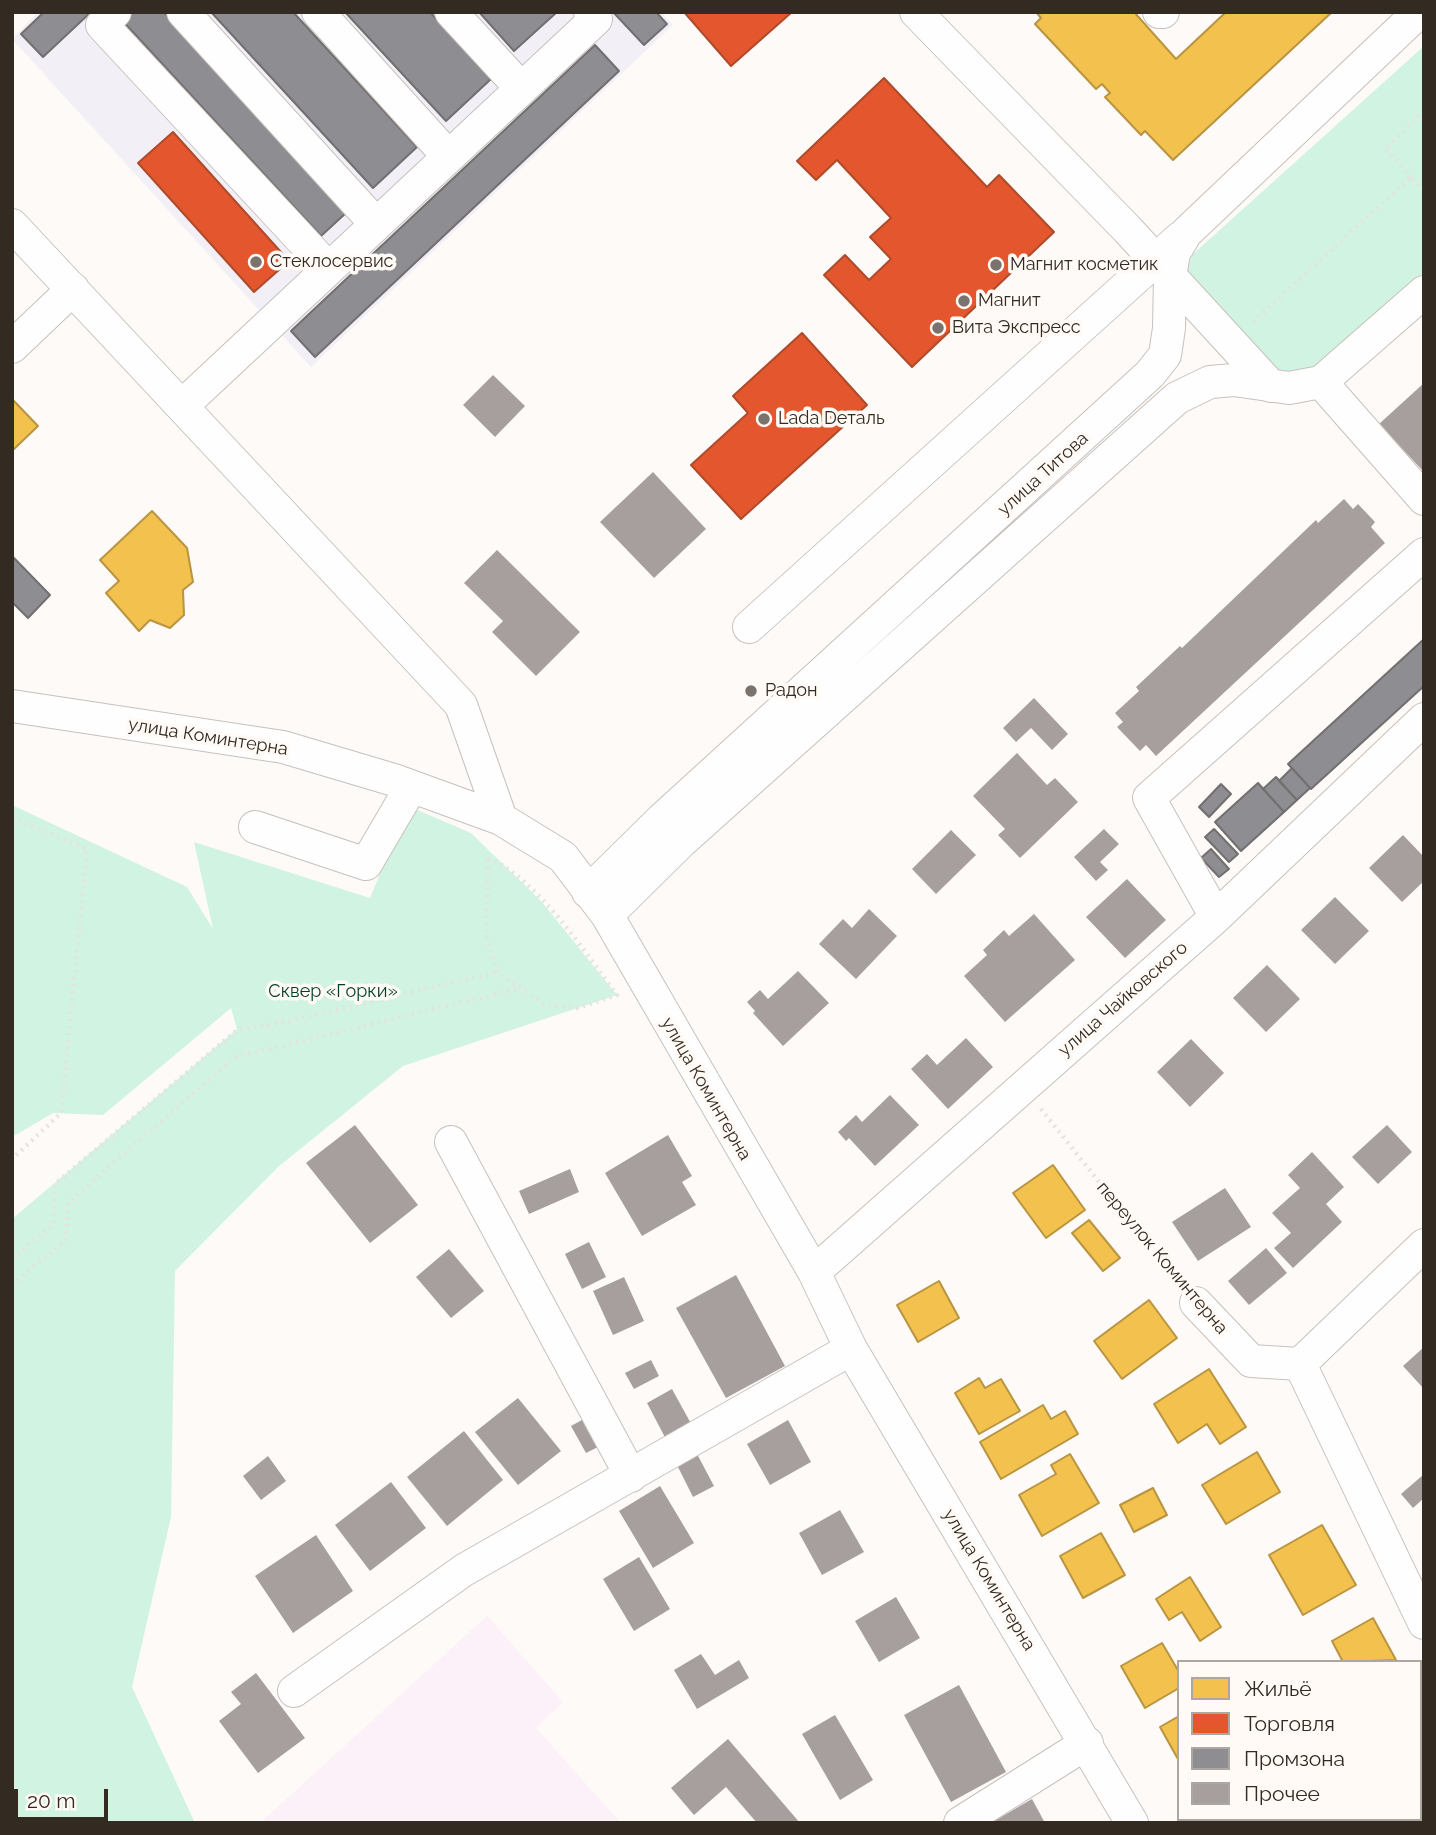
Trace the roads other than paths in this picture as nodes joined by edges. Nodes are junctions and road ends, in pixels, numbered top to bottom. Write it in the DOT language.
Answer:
graph roads {
  1 [pos="115,12"];
  2 [pos="183,12"];
  3 [pos="318,12"];
  4 [pos="452,12"];
  5 [pos="590,12"];
  6 [pos="916,12"];
  7 [pos="1419,12"];
  8 [pos="521,88"];
  9 [pos="448,156"];
  10 [pos="376,224"];
  11 [pos="12,225"];
  12 [pos="1128,230"];
  13 [pos="1186,233"];
  14 [pos="328,268"];
  15 [pos="1163,268"];
  16 [pos="73,289"];
  17 [pos="1424,292"];
  18 [pos="12,346"];
  19 [pos="1321,382"];
  20 [pos="1271,386"];
  21 [pos="182,405"];
  22 [pos="1424,499"];
  23 [pos="1424,554"];
  24 [pos="749,627"];
  25 [pos="12,706"];
  26 [pos="1424,719"];
  27 [pos="410,789"];
  28 [pos="501,819"];
  29 [pos="255,827"];
  30 [pos="597,904"];
  31 [pos="1216,917"];
  32 [pos="451,1142"];
  33 [pos="1424,1245"];
  34 [pos="814,1272"];
  35 [pos="1196,1303"];
  36 [pos="851,1349"];
  37 [pos="1300,1364"];
  38 [pos="631,1476"];
  39 [pos="1424,1623"];
  40 [pos="294,1691"];
  41 [pos="1087,1744"];
  42 [pos="960,1823"];
  43 [pos="1132,1823"];
  1 -- 14 [label="street"];
  2 -- 10 [label="street"];
  3 -- 9 [label="street"];
  4 -- 8 [label="street"];
  5 -- 8 [label="street"];
  6 -- 12 [label="street"];
  7 -- 13 [label="street, улица Титова"];
  8 -- 9 [label="street"];
  9 -- 10 [label="street"];
  10 -- 14 [label="street"];
  11 -- 16 [label="street"];
  12 -- 13 [label="street"];
  12 -- 15 [label="street"];
  13 -- 15 [label="street, улица Титова"];
  14 -- 21 [label="street"];
  15 -- 20 [label="street"];
  15 -- 24 [label="street"];
  15 -- 30 [label="street, улица Титова"];
  16 -- 18 [label="street"];
  16 -- 21 [label="street"];
  17 -- 19 [label="street"];
  19 -- 20 [label="street, улица Титова"];
  19 -- 22 [label="street"];
  20 -- 30 [label="street, улица Титова"];
  21 -- 28 [label="street"];
  23 -- 31 [label="street"];
  25 -- 27 [label="street, улица Коминтерна"];
  26 -- 31 [label="street, улица Чайковского"];
  27 -- 28 [label="street, улица Коминтерна"];
  27 -- 29 [label="street"];
  28 -- 30 [label="street, улица Коминтерна"];
  30 -- 34 [label="street, улица Коминтерна"];
  31 -- 34 [label="street, улица Чайковского"];
  32 -- 38 [label="street"];
  33 -- 37 [label="street"];
  34 -- 36 [label="street, улица Коминтерна"];
  35 -- 37 [label="street, переулок Коминтерна"];
  36 -- 38 [label="street"];
  36 -- 41 [label="street, улица Коминтерна"];
  37 -- 39 [label="street"];
  38 -- 40 [label="street"];
  41 -- 42 [label="street"];
  41 -- 43 [label="street, улица Коминтерна"];
}
